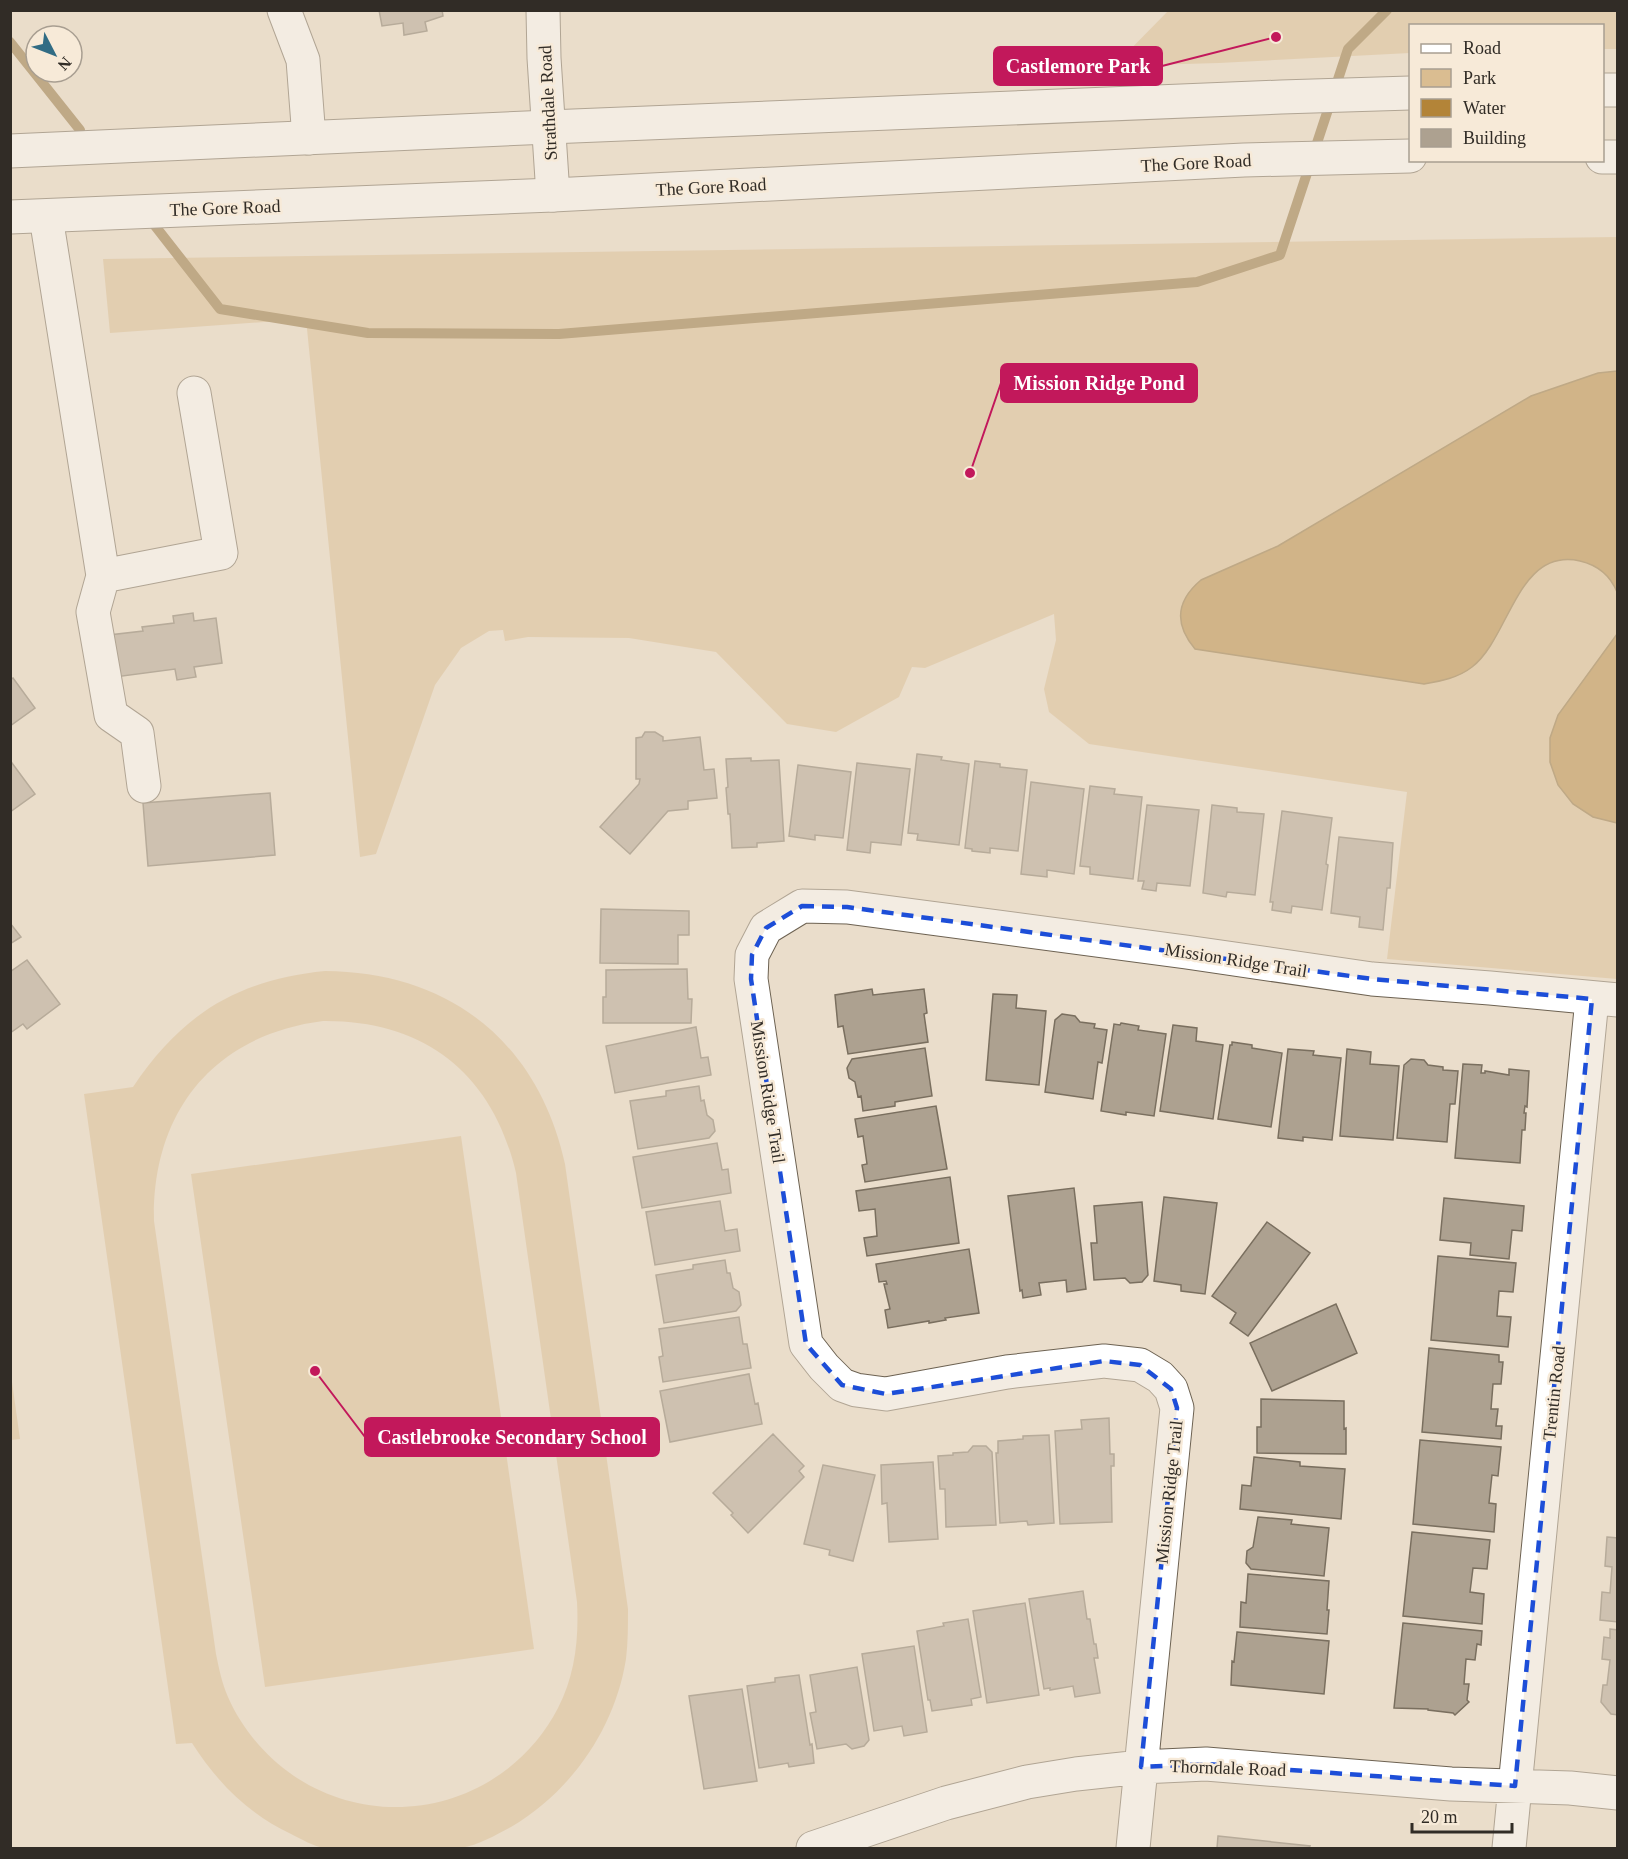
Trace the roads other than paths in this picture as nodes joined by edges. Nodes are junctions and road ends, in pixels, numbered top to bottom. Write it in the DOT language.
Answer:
graph roads {
  1 [pos="284,10"];
  2 [pos="543,10"];
  3 [pos="1409,93"];
  4 [pos="549,127"];
  5 [pos="309,138"];
  6 [pos="18,151"];
  7 [pos="1406,156"];
  8 [pos="553,195"];
  9 [pos="46,217"];
  10 [pos="10,218"];
  11 [pos="194,393"];
  12 [pos="103,576"];
  13 [pos="144,786"];
  14 [pos="1605,1000"];
  15 [pos="1141,1767"];
  16 [pos="1515,1786"];
  17 [pos="1617,1792"];
  18 [pos="813,1848"];
  19 [pos="1133,1848"];
  20 [pos="1509,1848"];
  1 -- 5 [label="street"];
  2 -- 4 [label="street, Strathdale Road"];
  3 -- 4 [label="street"];
  4 -- 5 [label="street"];
  4 -- 8 [label="street, Strathdale Road"];
  5 -- 6 [label="street"];
  7 -- 8 [label="street, The Gore Road"];
  8 -- 9 [label="street, The Gore Road"];
  9 -- 10 [label="street, The Gore Road"];
  9 -- 12 [label="street"];
  11 -- 12 [label="street"];
  12 -- 13 [label="street"];
  14 -- 15 [label="street, Mission Ridge Trail"];
  14 -- 16 [label="street, Trentin Road"];
  15 -- 16 [label="street, Thorndale Road"];
  15 -- 18 [label="street, Thorndale Road"];
  15 -- 19 [label="street, Mission Ridge Trail"];
  16 -- 17 [label="street, Thorndale Road"];
  16 -- 20 [label="street, Trentin Road"];
}
